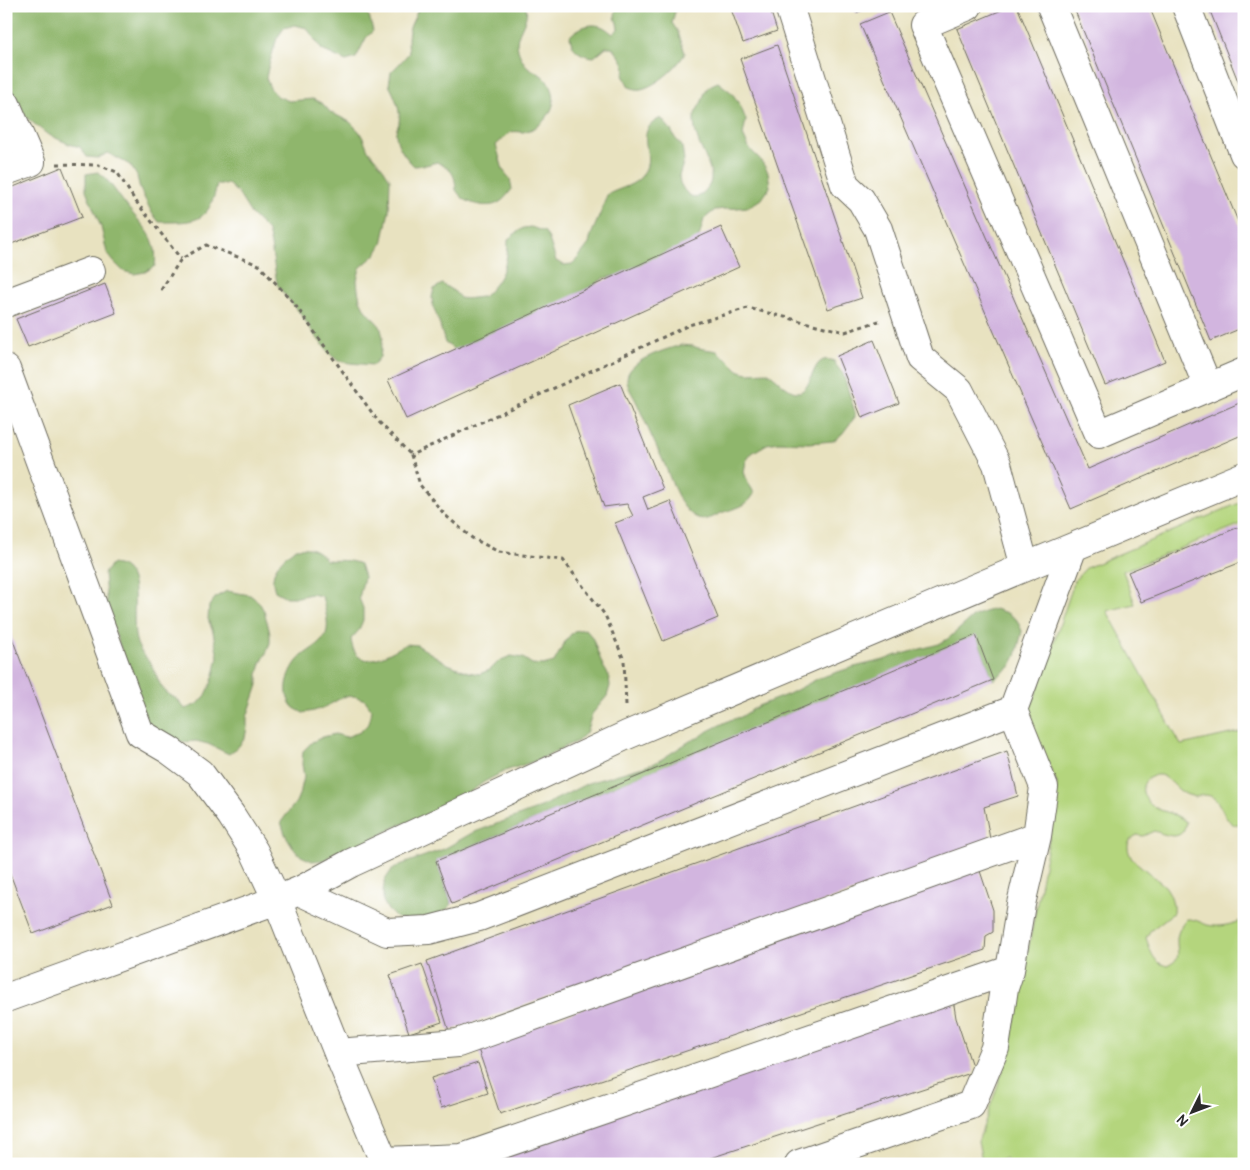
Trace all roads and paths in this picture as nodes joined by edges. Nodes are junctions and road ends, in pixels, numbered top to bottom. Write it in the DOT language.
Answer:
graph roads {
  1 [pos="789,6"];
  2 [pos="968,6"];
  3 [pos="1051,6"];
  4 [pos="1186,6"];
  5 [pos="6,104"];
  6 [pos="1244,154"];
  7 [pos="18,167"];
  8 [pos="180,259"];
  9 [pos="91,271"];
  10 [pos="161,290"];
  11 [pos="6,303"];
  12 [pos="906,313"];
  13 [pos="6,369"];
  14 [pos="1244,372"];
  15 [pos="1208,387"];
  16 [pos="411,455"];
  17 [pos="1244,476"];
  18 [pos="1073,548"];
  19 [pos="1025,566"];
  20 [pos="1013,710"];
  21 [pos="627,735"];
  22 [pos="1037,836"];
  23 [pos="288,896"];
  24 [pos="1010,970"];
  25 [pos="8,994"];
  26 [pos="338,1053"];
  27 [pos="384,1162"];
  28 [pos="799,1164"];
  1 -- 12 [label="lane"];
  2 -- 15 [label="lane"];
  3 -- 15 [label="lane"];
  4 -- 6 [label="lane"];
  5 -- 7 [label="lane"];
  7 -- 8 [label="path"];
  8 -- 10 [label="path"];
  8 -- 16 [label="path"];
  9 -- 11 [label="lane"];
  12 -- 16 [label="path"];
  12 -- 19 [label="lane"];
  13 -- 23 [label="lane"];
  14 -- 15 [label="lane"];
  16 -- 21 [label="path"];
  17 -- 18 [label="lane"];
  18 -- 19 [label="lane"];
  18 -- 20 [label="lane"];
  19 -- 21 [label="lane"];
  20 -- 22 [label="lane"];
  20 -- 23 [label="lane"];
  21 -- 23 [label="lane"];
  22 -- 24 [label="lane"];
  22 -- 26 [label="lane"];
  23 -- 25 [label="lane"];
  23 -- 26 [label="lane"];
  24 -- 27 [label="lane"];
  24 -- 28 [label="lane"];
  26 -- 27 [label="lane"];
}
